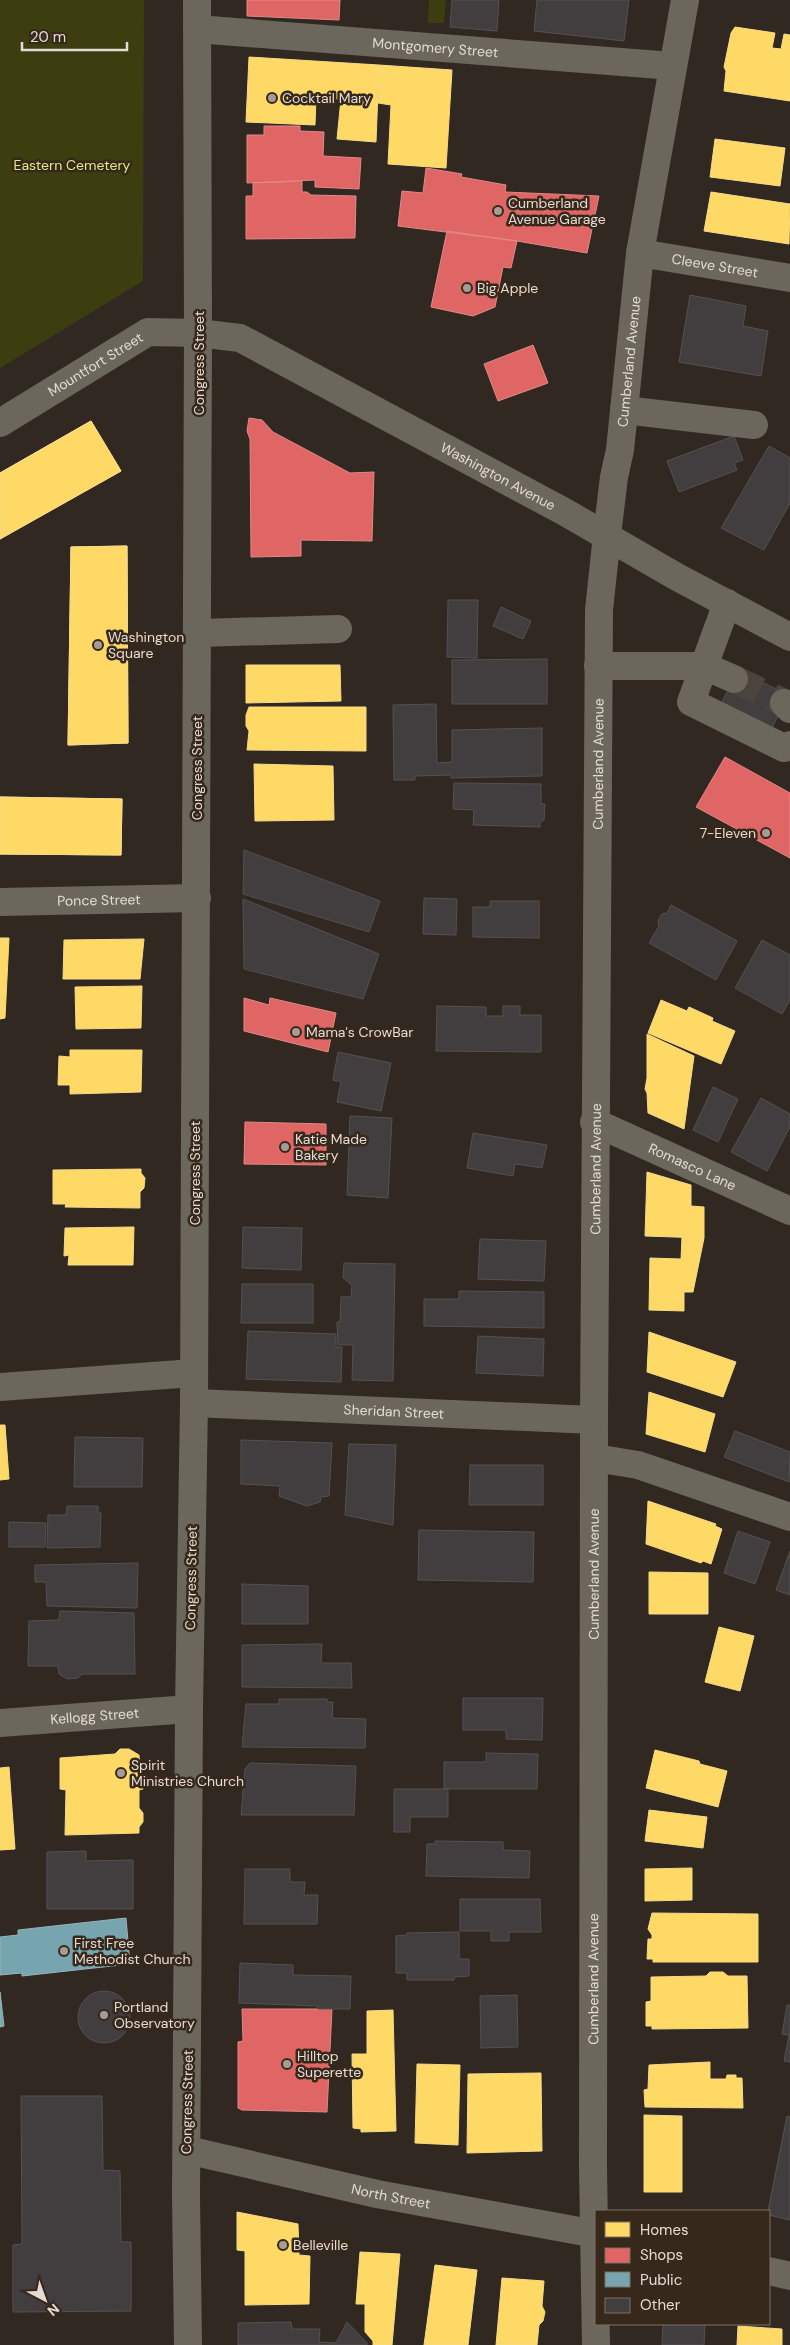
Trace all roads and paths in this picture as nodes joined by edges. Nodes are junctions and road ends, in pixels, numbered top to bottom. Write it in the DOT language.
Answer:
graph roads {
  1 [pos="198,0"];
  2 [pos="685,0"];
  3 [pos="197,29"];
  4 [pos="673,66"];
  5 [pos="640,253"];
  6 [pos="790,278"];
  7 [pos="198,333"];
  8 [pos="624,410"];
  9 [pos="0,423"];
  10 [pos="754,425"];
  11 [pos="607,535"];
  12 [pos="727,603"];
  13 [pos="338,629"];
  14 [pos="198,633"];
  15 [pos="790,637"];
  16 [pos="598,666"];
  17 [pos="704,666"];
  18 [pos="734,679"];
  19 [pos="790,745"];
  20 [pos="197,898"];
  21 [pos="0,902"];
  22 [pos="594,1122"];
  23 [pos="790,1211"];
  24 [pos="194,1373"];
  25 [pos="0,1386"];
  26 [pos="194,1404"];
  27 [pos="594,1420"];
  28 [pos="594,1458"];
  29 [pos="790,1517"];
  30 [pos="189,1709"];
  31 [pos="0,1723"];
  32 [pos="187,2150"];
  33 [pos="595,2212"];
  34 [pos="595,2234"];
  35 [pos="770,2271"];
  36 [pos="790,2276"];
  37 [pos="596,2325"];
  38 [pos="188,2345"];
  39 [pos="596,2345"];
  1 -- 3 [label="main road, Congress Street"];
  2 -- 4 [label="main road, Cumberland Avenue"];
  3 -- 4 [label="street, Montgomery Street"];
  3 -- 7 [label="main road, Congress Street"];
  4 -- 5 [label="main road, Cumberland Avenue"];
  5 -- 6 [label="street, Cleeve Street"];
  5 -- 8 [label="main road, Cumberland Avenue"];
  7 -- 9 [label="street, Mountfort Street"];
  7 -- 11 [label="main road, Washington Avenue"];
  7 -- 14 [label="street, Congress Street"];
  8 -- 10 [label="street"];
  8 -- 11 [label="main road, Cumberland Avenue"];
  11 -- 12 [label="main road, Washington Avenue"];
  11 -- 16 [label="street, Cumberland Avenue"];
  12 -- 15 [label="main road, Washington Avenue"];
  12 -- 17 [label="street"];
  13 -- 14 [label="street"];
  14 -- 20 [label="street, Congress Street"];
  16 -- 17 [label="street"];
  16 -- 22 [label="street, Cumberland Avenue"];
  17 -- 18 [label="street"];
  17 -- 19 [label="street"];
  20 -- 21 [label="street, Ponce Street"];
  20 -- 24 [label="street, Congress Street"];
  22 -- 23 [label="street, Romasco Lane"];
  22 -- 27 [label="street, Cumberland Avenue"];
  24 -- 25 [label="street"];
  24 -- 26 [label="street, Congress Street"];
  26 -- 27 [label="street, Sheridan Street"];
  26 -- 30 [label="street, Congress Street"];
  27 -- 28 [label="street, Cumberland Avenue"];
  28 -- 29 [label="street"];
  28 -- 33 [label="street, Cumberland Avenue"];
  30 -- 31 [label="street, Kellogg Street"];
  30 -- 32 [label="street, Congress Street"];
  32 -- 34 [label="street, North Street"];
  32 -- 38 [label="street, Congress Street"];
  35 -- 36 [label="street"];
  37 -- 39 [label="street, Cumberland Avenue"];
}
